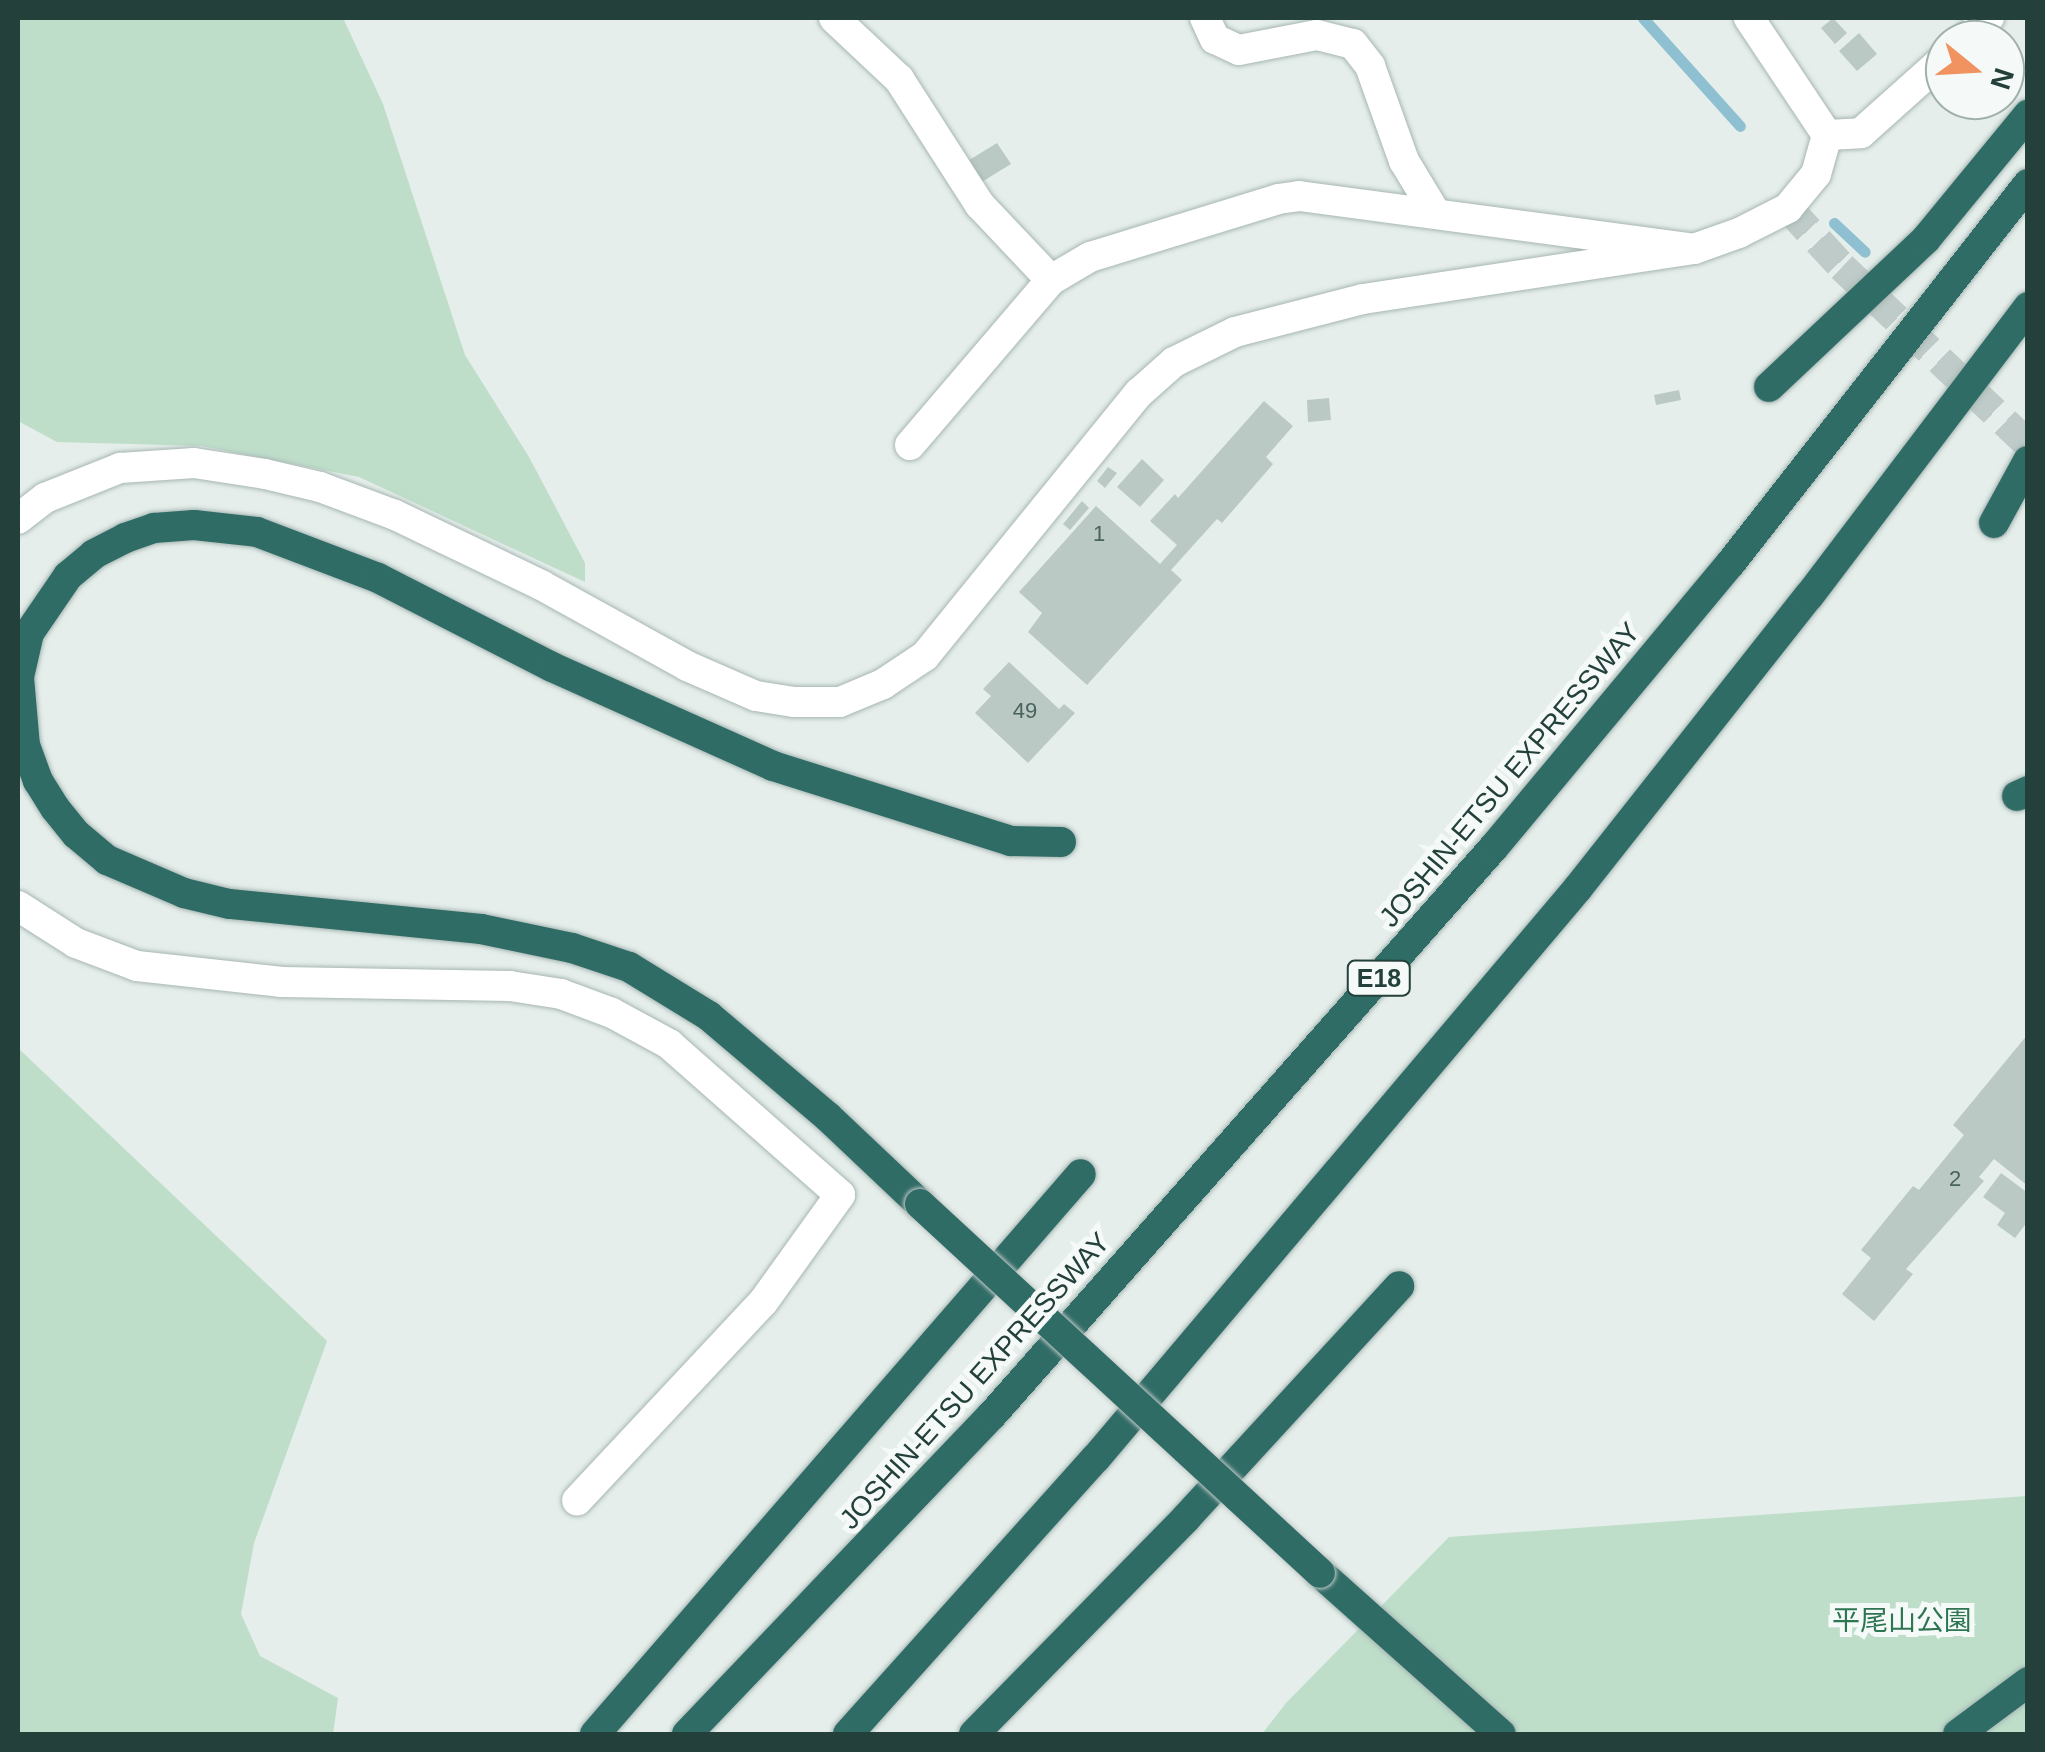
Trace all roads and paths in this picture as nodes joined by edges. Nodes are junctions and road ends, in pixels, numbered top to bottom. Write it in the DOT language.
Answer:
graph roads {
  1 [pos="834,18"];
  2 [pos="1205,18"];
  3 [pos="1749,18"];
  4 [pos="1925,75"];
  5 [pos="2028,116"];
  6 [pos="1826,135"];
  7 [pos="2028,184"];
  8 [pos="1436,214"];
  9 [pos="1694,249"];
  10 [pos="1050,280"];
  11 [pos="2028,308"];
  12 [pos="1769,387"];
  13 [pos="910,446"];
  14 [pos="2028,461"];
  15 [pos="18,518"];
  16 [pos="1994,523"];
  17 [pos="1061,842"];
  18 [pos="18,906"];
  19 [pos="1082,1174"];
  20 [pos="1399,1286"];
  21 [pos="577,1500"];
  22 [pos="2028,1682"];
  23 [pos="594,1734"];
  24 [pos="687,1734"];
  25 [pos="848,1734"];
  26 [pos="974,1734"];
  27 [pos="1501,1734"];
  28 [pos="1958,1734"];
  1 -- 10 [label="street"];
  2 -- 8 [label="street"];
  3 -- 6 [label="street"];
  4 -- 6 [label="street"];
  5 -- 12 [label="highway"];
  6 -- 9 [label="street"];
  7 -- 24 [label="highway, JOSHIN-ETSU EXPRESSWAY / E18"];
  8 -- 9 [label="street"];
  8 -- 10 [label="street"];
  9 -- 15 [label="street"];
  10 -- 13 [label="street"];
  11 -- 25 [label="highway"];
  14 -- 16 [label="highway"];
  17 -- 27 [label="highway, bridge"];
  18 -- 21 [label="street"];
  19 -- 23 [label="highway"];
  20 -- 26 [label="highway"];
  22 -- 28 [label="highway"];
}
